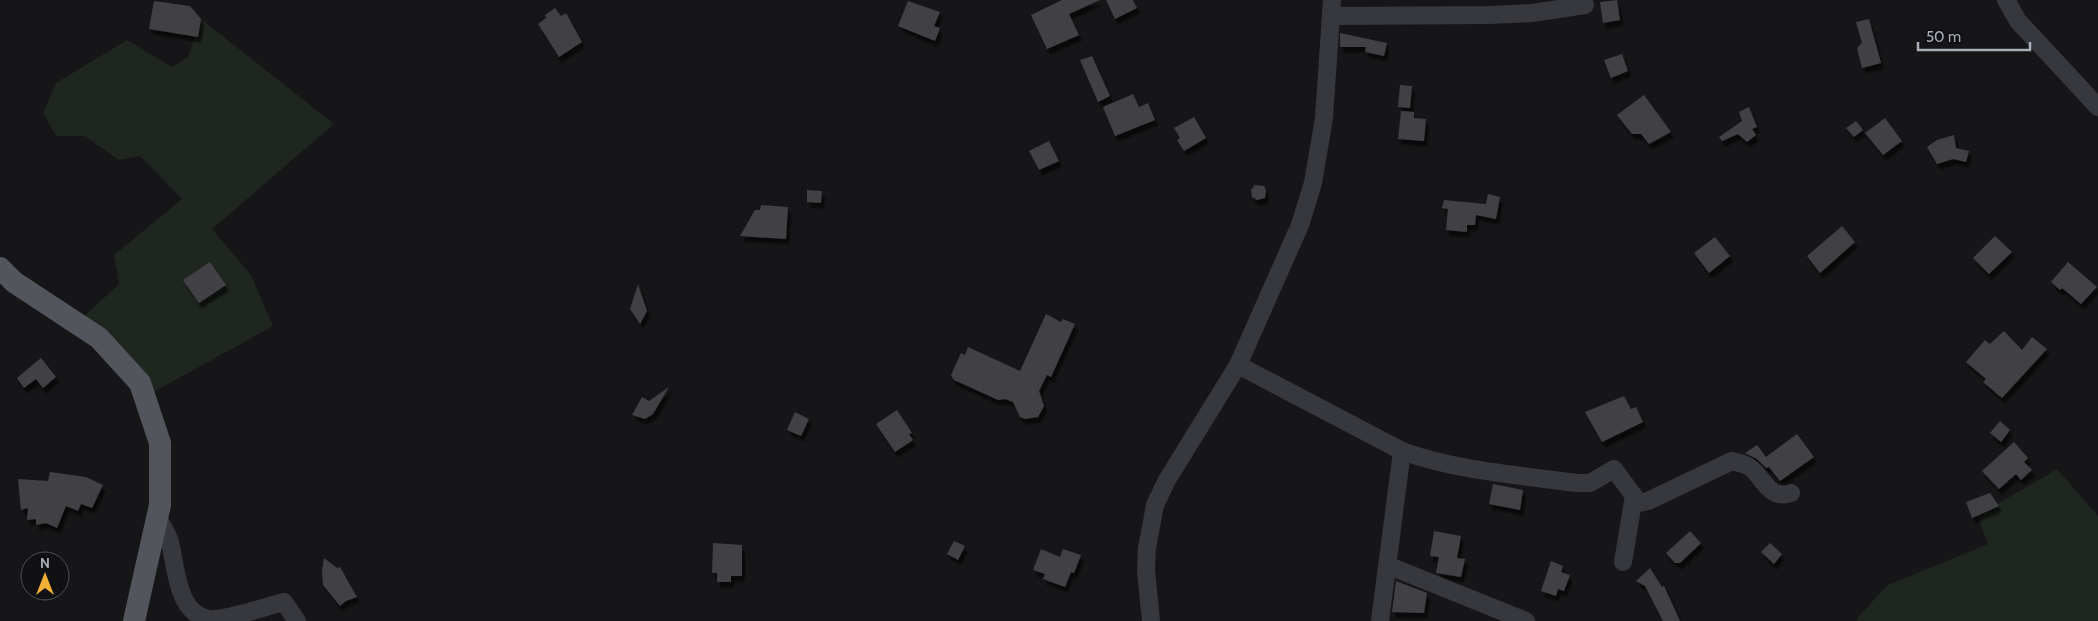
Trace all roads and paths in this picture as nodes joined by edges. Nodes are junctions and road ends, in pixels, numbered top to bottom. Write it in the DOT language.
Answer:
graph roads {
  1 [pos="2006,0"];
  2 [pos="1585,5"];
  3 [pos="1331,8"];
  4 [pos="2098,107"];
  5 [pos="0,268"];
  6 [pos="1238,364"];
  7 [pos="1402,450"];
  8 [pos="1791,493"];
  9 [pos="1634,496"];
  10 [pos="158,518"];
  11 [pos="1623,562"];
  12 [pos="1387,565"];
  13 [pos="134,621"];
  14 [pos="298,621"];
  15 [pos="1151,621"];
  16 [pos="1380,621"];
  17 [pos="1526,621"];
  1 -- 4 [label="street"];
  2 -- 3 [label="street"];
  3 -- 6 [label="street"];
  5 -- 10 [label="main road"];
  6 -- 7 [label="street"];
  6 -- 15 [label="street"];
  7 -- 9 [label="street"];
  7 -- 12 [label="street"];
  8 -- 9 [label="street"];
  9 -- 11 [label="street"];
  10 -- 13 [label="main road"];
  10 -- 14 [label="street"];
  12 -- 16 [label="street"];
  12 -- 17 [label="street"];
}
